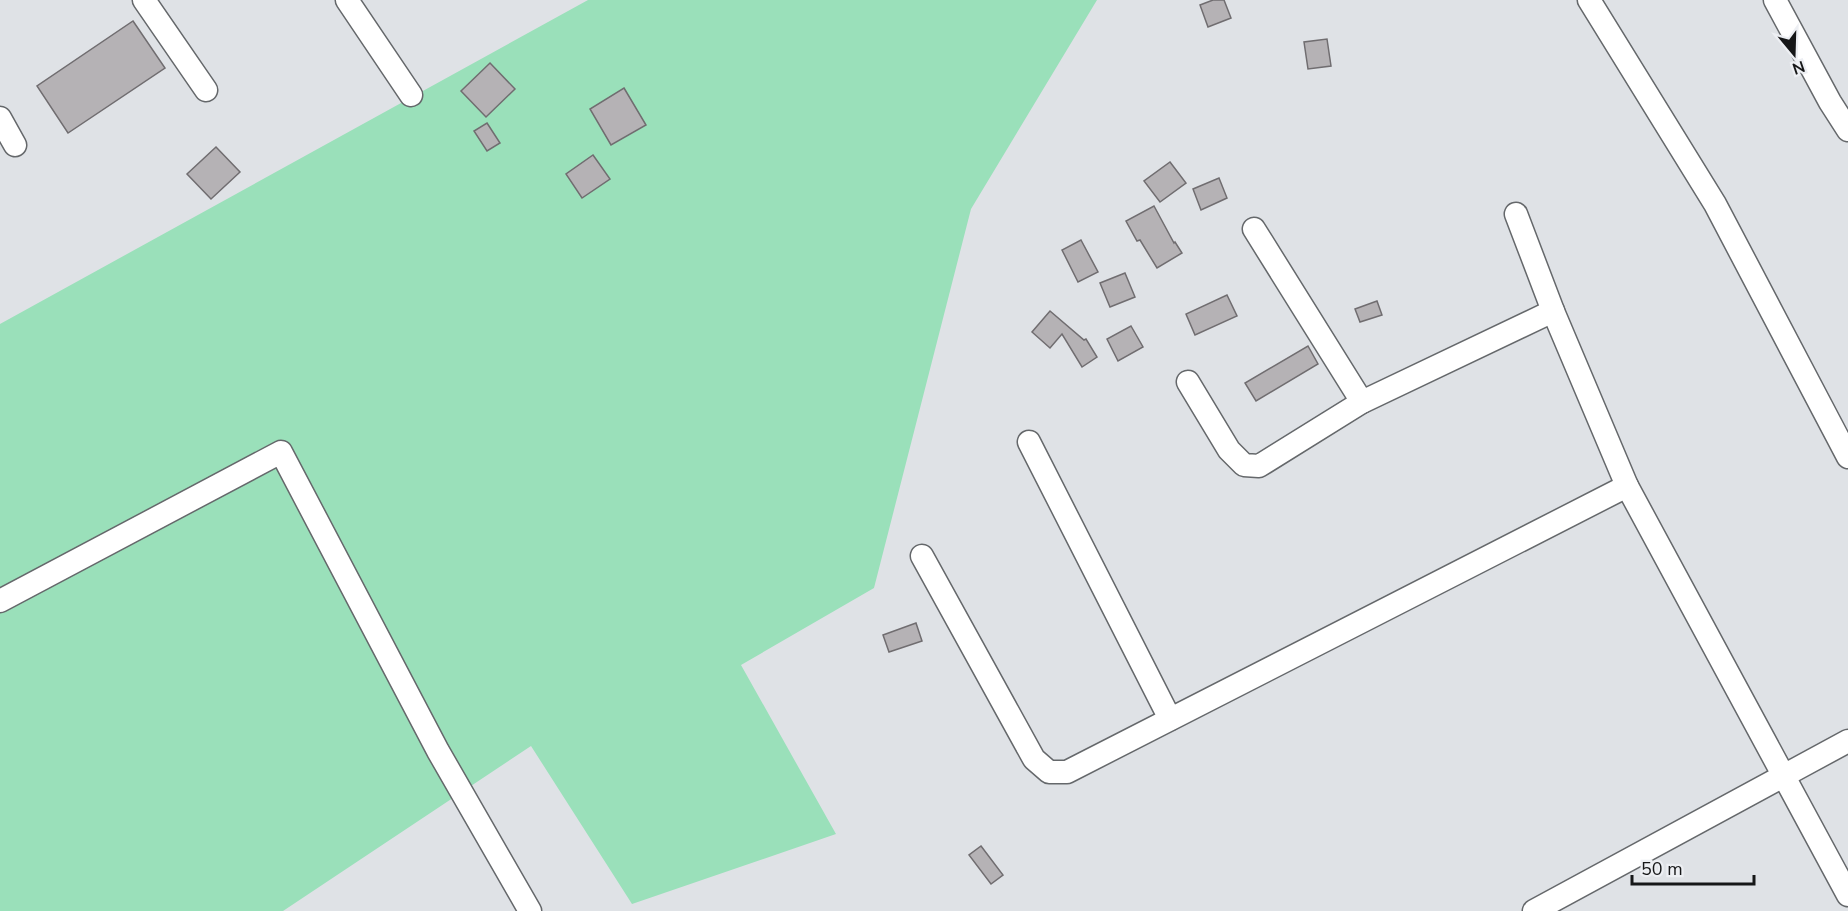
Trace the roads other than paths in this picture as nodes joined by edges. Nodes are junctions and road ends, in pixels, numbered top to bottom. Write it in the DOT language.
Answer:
graph roads {
  1 [pos="144,0"];
  2 [pos="347,0"];
  3 [pos="1588,0"];
  4 [pos="1775,0"];
  5 [pos="206,90"];
  6 [pos="411,95"];
  7 [pos="0,118"];
  8 [pos="1848,130"];
  9 [pos="15,144"];
  10 [pos="1516,214"];
  11 [pos="1254,229"];
  12 [pos="1553,311"];
  13 [pos="1188,382"];
  14 [pos="1362,402"];
  15 [pos="1029,442"];
  16 [pos="1848,456"];
  17 [pos="1627,486"];
  18 [pos="922,556"];
  19 [pos="0,601"];
  20 [pos="1170,719"];
  21 [pos="1848,741"];
  22 [pos="1783,776"];
  23 [pos="1848,896"];
  24 [pos="530,911"];
  25 [pos="1534,911"];
  1 -- 5 [label="street"];
  2 -- 6 [label="street"];
  3 -- 16 [label="street"];
  4 -- 8 [label="street"];
  7 -- 9 [label="street"];
  10 -- 12 [label="street"];
  11 -- 14 [label="street"];
  12 -- 14 [label="street"];
  12 -- 17 [label="street"];
  13 -- 14 [label="street"];
  15 -- 20 [label="street"];
  17 -- 20 [label="street"];
  17 -- 22 [label="street"];
  18 -- 20 [label="street"];
  19 -- 24 [label="street"];
  21 -- 22 [label="street"];
  22 -- 23 [label="street"];
  22 -- 25 [label="street"];
}
